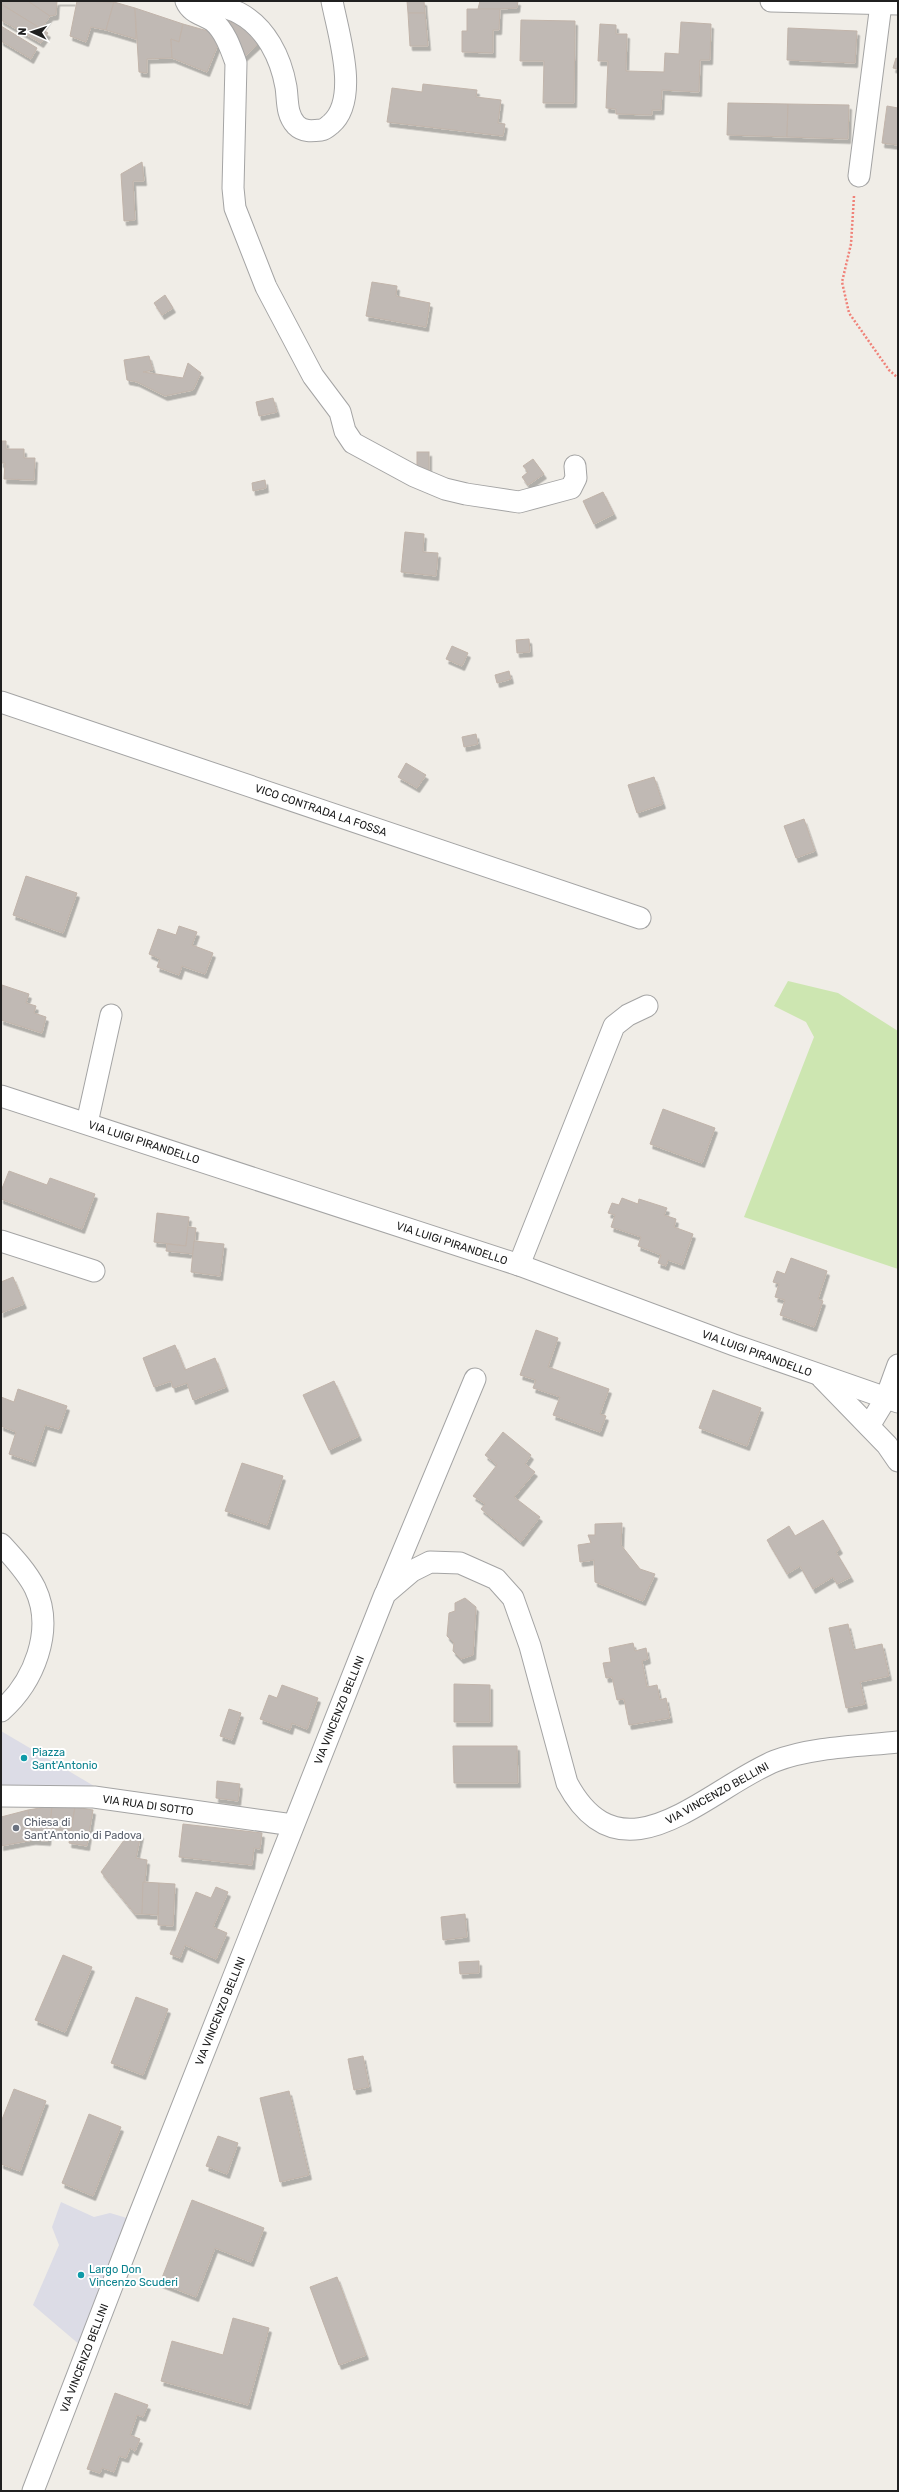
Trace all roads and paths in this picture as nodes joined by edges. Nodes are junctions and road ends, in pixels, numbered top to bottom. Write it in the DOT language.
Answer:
graph roads {
  1 [pos="186,1"];
  2 [pos="207,1"];
  3 [pos="332,1"];
  4 [pos="771,1"];
  5 [pos="890,4"];
  6 [pos="858,176"];
  7 [pos="898,378"];
  8 [pos="575,466"];
  9 [pos="1,702"];
  10 [pos="640,918"];
  11 [pos="648,1006"];
  12 [pos="111,1015"];
  13 [pos="1,1096"];
  14 [pos="87,1124"];
  15 [pos="1,1241"];
  16 [pos="519,1265"];
  17 [pos="94,1271"];
  18 [pos="898,1365"];
  19 [pos="819,1375"];
  20 [pos="475,1379"];
  21 [pos="892,1400"];
  22 [pos="869,1426"];
  23 [pos="898,1461"];
  24 [pos="1,1544"];
  25 [pos="385,1594"];
  26 [pos="1,1711"];
  27 [pos="898,1742"];
  28 [pos="1,1796"];
  29 [pos="293,1825"];
  30 [pos="33,2491"];
  1 -- 8 [label="street"];
  2 -- 3 [label="street"];
  4 -- 5 [label="street"];
  5 -- 6 [label="street"];
  6 -- 7 [label="path"];
  9 -- 10 [label="street, VICO CONTRADA LA FOSSA"];
  11 -- 16 [label="street"];
  12 -- 14 [label="street"];
  13 -- 14 [label="street, VIA LUIGI PIRANDELLO"];
  14 -- 16 [label="street, VIA LUIGI PIRANDELLO"];
  15 -- 17 [label="street"];
  16 -- 19 [label="street, VIA LUIGI PIRANDELLO"];
  18 -- 21 [label="street"];
  19 -- 21 [label="street, VIA LUIGI PIRANDELLO"];
  19 -- 22 [label="street"];
  20 -- 25 [label="street"];
  21 -- 22 [label="street"];
  22 -- 23 [label="street"];
  24 -- 26 [label="street"];
  25 -- 27 [label="street, VIA VINCENZO BELLINI"];
  25 -- 29 [label="street, VIA VINCENZO BELLINI"];
  28 -- 29 [label="street, VIA RUA DI SOTTO"];
  29 -- 30 [label="street, VIA VINCENZO BELLINI"];
}
